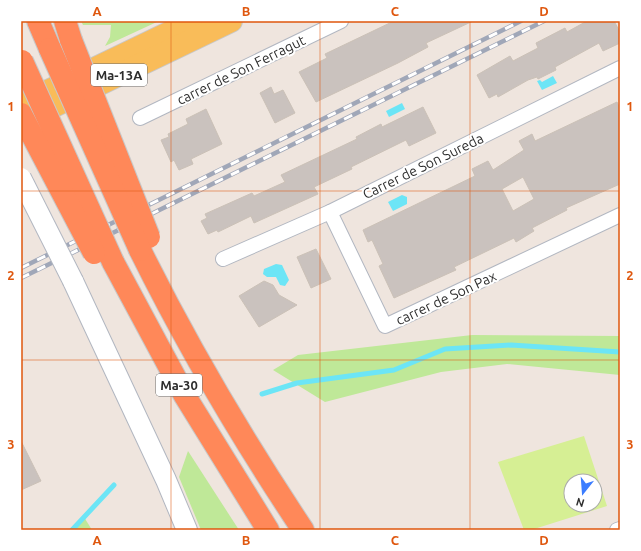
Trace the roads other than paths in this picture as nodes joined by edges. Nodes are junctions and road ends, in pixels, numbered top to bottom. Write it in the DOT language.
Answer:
graph roads {
  1 [pos="38,21"];
  2 [pos="341,21"];
  3 [pos="203,24"];
  4 [pos="68,30"];
  5 [pos="22,60"];
  6 [pos="620,68"];
  7 [pos="21,104"];
  8 [pos="21,114"];
  9 [pos="140,118"];
  10 [pos="21,122"];
  11 [pos="21,178"];
  12 [pos="330,212"];
  13 [pos="620,215"];
  14 [pos="146,247"];
  15 [pos="223,259"];
  16 [pos="107,265"];
  17 [pos="620,529"];
  18 [pos="187,530"];
  19 [pos="268,530"];
  20 [pos="303,530"];
  21 [pos="617,530"];
  1 -- 14 [label="highway, Ma-30, bridge"];
  2 -- 9 [label="street, carrer de Son Ferragut"];
  3 -- 7 [label="main road, Ma-13A"];
  3 -- 10 [label="main road, Ma-13A"];
  4 -- 14 [label="highway, bridge"];
  5 -- 16 [label="highway, Ma-30, bridge"];
  6 -- 12 [label="street, Carrer de Son Sureda"];
  8 -- 16 [label="highway, bridge"];
  11 -- 18 [label="street, bridge"];
  12 -- 13 [label="street, carrer de Son Pax"];
  12 -- 15 [label="street, Carrer de Son Sureda"];
  14 -- 20 [label="highway, Ma-30"];
  16 -- 19 [label="highway, Ma-30"];
  17 -- 21 [label="street"];
}
